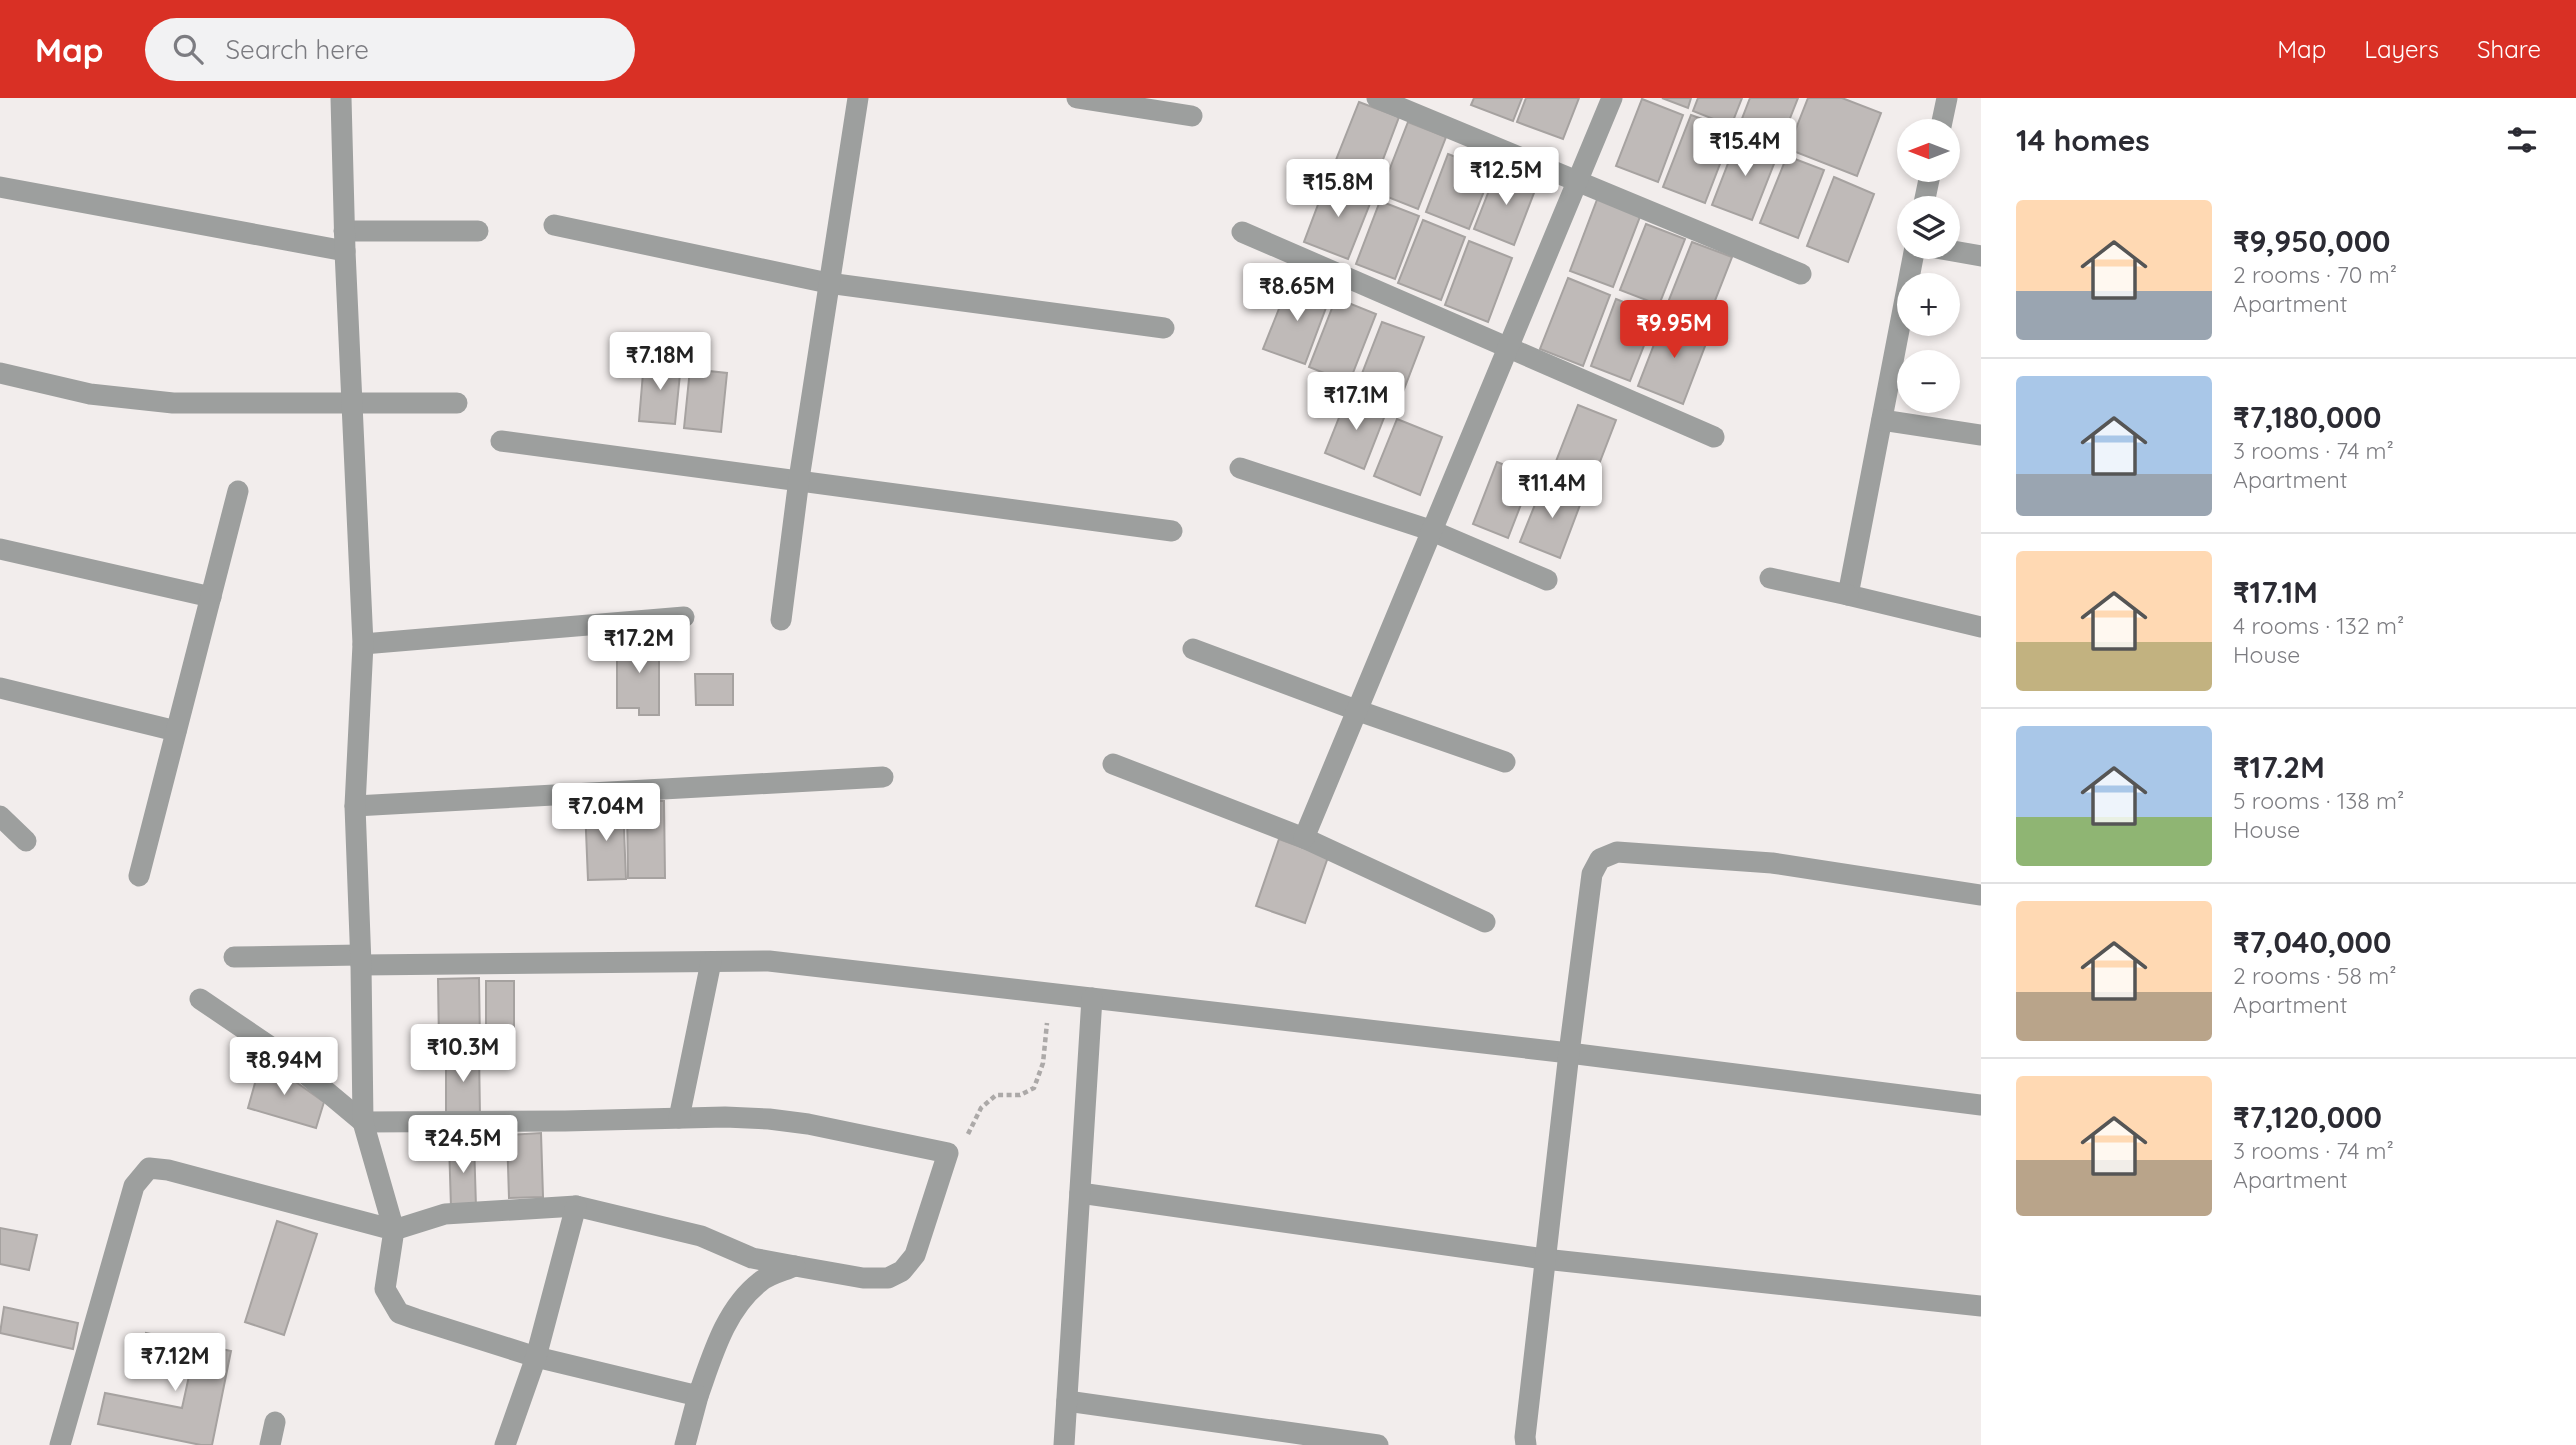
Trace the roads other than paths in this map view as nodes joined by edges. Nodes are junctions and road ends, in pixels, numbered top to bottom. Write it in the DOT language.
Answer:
graph roads {
  1 [pos="341,98"];
  2 [pos="858,98"];
  3 [pos="1077,98"];
  4 [pos="1377,98"];
  5 [pos="1612,98"];
  6 [pos="1947,98"];
  7 [pos="1192,116"];
  8 [pos="1943,119"];
  9 [pos="1577,181"];
  10 [pos="0,187"];
  11 [pos="554,225"];
  12 [pos="478,231"];
  13 [pos="1242,232"];
  14 [pos="345,241"];
  15 [pos="1960,252"];
  16 [pos="1981,256"];
  17 [pos="1913,259"];
  18 [pos="1801,274"];
  19 [pos="828,283"];
  20 [pos="1164,328"];
  21 [pos="1507,347"];
  22 [pos="0,373"];
  23 [pos="457,403"];
  24 [pos="352,404"];
  25 [pos="1882,419"];
  26 [pos="1981,435"];
  27 [pos="1714,437"];
  28 [pos="501,441"];
  29 [pos="1240,468"];
  30 [pos="799,479"];
  31 [pos="238,491"];
  32 [pos="1430,530"];
  33 [pos="1172,531"];
  34 [pos="0,549"];
  35 [pos="1770,578"];
  36 [pos="1547,580"];
  37 [pos="1848,595"];
  38 [pos="211,597"];
  39 [pos="684,617"];
  40 [pos="781,620"];
  41 [pos="1981,627"];
  42 [pos="363,644"];
  43 [pos="1193,649"];
  44 [pos="0,688"];
  45 [pos="1356,710"];
  46 [pos="176,731"];
  47 [pos="1505,762"];
  48 [pos="1113,764"];
  49 [pos="883,777"];
  50 [pos="355,806"];
  51 [pos="0,816"];
  52 [pos="1304,838"];
  53 [pos="26,841"];
  54 [pos="139,876"];
  55 [pos="1981,895"];
  56 [pos="1485,922"];
  57 [pos="234,957"];
  58 [pos="360,960"];
  59 [pos="711,962"];
  60 [pos="1092,998"];
  61 [pos="200,999"];
  62 [pos="1569,1053"];
  63 [pos="1981,1105"];
  64 [pos="679,1118"];
  65 [pos="363,1122"];
  66 [pos="1080,1193"];
  67 [pos="576,1206"];
  68 [pos="394,1230"];
  69 [pos="1544,1259"];
  70 [pos="795,1266"];
  71 [pos="1981,1306"];
  72 [pos="536,1357"];
  73 [pos="698,1396"];
  74 [pos="1067,1401"];
  75 [pos="275,1422"];
  76 [pos="60,1445"];
  77 [pos="270,1445"];
  78 [pos="505,1445"];
  79 [pos="685,1445"];
  80 [pos="1064,1445"];
  81 [pos="1378,1445"];
  82 [pos="1526,1445"];
  1 -- 14 [label="street"];
  2 -- 19 [label="street"];
  3 -- 7 [label="street"];
  4 -- 9 [label="street"];
  5 -- 9 [label="street"];
  6 -- 8 [label="street"];
  9 -- 18 [label="street"];
  9 -- 21 [label="street"];
  10 -- 14 [label="street"];
  11 -- 19 [label="street"];
  12 -- 14 [label="street"];
  13 -- 21 [label="street"];
  14 -- 24 [label="street"];
  15 -- 16 [label="street"];
  17 -- 25 [label="street"];
  19 -- 20 [label="street"];
  19 -- 30 [label="street"];
  21 -- 27 [label="street"];
  21 -- 32 [label="street"];
  22 -- 24 [label="street"];
  23 -- 24 [label="street"];
  24 -- 42 [label="street"];
  25 -- 26 [label="street"];
  25 -- 37 [label="street"];
  28 -- 30 [label="street"];
  29 -- 32 [label="street"];
  30 -- 33 [label="street"];
  30 -- 40 [label="street"];
  31 -- 38 [label="street"];
  32 -- 36 [label="street"];
  32 -- 45 [label="street"];
  34 -- 38 [label="street"];
  35 -- 37 [label="street"];
  37 -- 41 [label="street"];
  38 -- 46 [label="street"];
  39 -- 42 [label="street"];
  42 -- 50 [label="street"];
  43 -- 45 [label="street"];
  44 -- 46 [label="street"];
  45 -- 47 [label="street"];
  45 -- 52 [label="street"];
  46 -- 54 [label="street"];
  48 -- 52 [label="street"];
  49 -- 50 [label="street"];
  50 -- 58 [label="street"];
  51 -- 53 [label="street"];
  52 -- 56 [label="street"];
  55 -- 62 [label="street"];
  57 -- 58 [label="street"];
  58 -- 59 [label="street"];
  58 -- 65 [label="street"];
  59 -- 60 [label="street"];
  59 -- 64 [label="street"];
  60 -- 62 [label="street"];
  60 -- 66 [label="street"];
  61 -- 65 [label="street"];
  62 -- 63 [label="street"];
  62 -- 69 [label="street"];
  64 -- 65 [label="street"];
  64 -- 70 [label="street"];
  65 -- 68 [label="street"];
  66 -- 69 [label="street"];
  66 -- 74 [label="street"];
  67 -- 68 [label="street"];
  67 -- 70 [label="street"];
  67 -- 72 [label="street"];
  68 -- 72 [label="street"];
  68 -- 76 [label="street"];
  69 -- 71 [label="street"];
  69 -- 82 [label="street"];
  70 -- 73 [label="street"];
  72 -- 73 [label="street"];
  72 -- 78 [label="street"];
  73 -- 79 [label="street"];
  74 -- 80 [label="street"];
  74 -- 81 [label="street"];
  75 -- 77 [label="street"];
}
